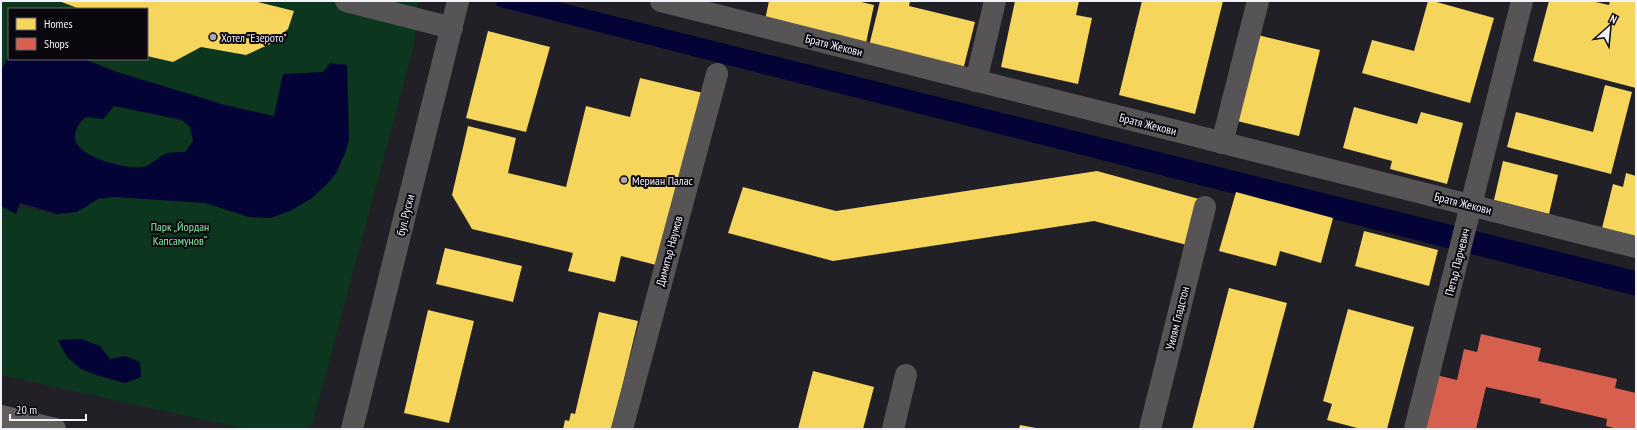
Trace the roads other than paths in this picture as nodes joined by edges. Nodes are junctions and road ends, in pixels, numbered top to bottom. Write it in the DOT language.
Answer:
graph roads {
  1 [pos="346,1"];
  2 [pos="661,1"];
  3 [pos="996,1"];
  4 [pos="1258,1"];
  5 [pos="1522,1"];
  6 [pos="731,10"];
  7 [pos="455,14"];
  8 [pos="716,74"];
  9 [pos="976,81"];
  10 [pos="1222,143"];
  11 [pos="1205,207"];
  12 [pos="1469,215"];
  13 [pos="1636,247"];
  14 [pos="906,375"];
  15 [pos="1,416"];
  16 [pos="55,429"];
  17 [pos="352,429"];
  18 [pos="622,429"];
  19 [pos="893,429"];
  20 [pos="1150,429"];
  21 [pos="1415,429"];
  1 -- 7 [label="street"];
  2 -- 6 [label="street, Братя Жекови"];
  3 -- 9 [label="street"];
  4 -- 10 [label="street"];
  5 -- 12 [label="street, Петър Парчевич"];
  6 -- 9 [label="street, Братя Жекови"];
  7 -- 17 [label="street, бул. Руски"];
  8 -- 18 [label="street, Димитър Наумов"];
  9 -- 10 [label="street, Братя Жекови"];
  10 -- 12 [label="street, Братя Жекови"];
  11 -- 20 [label="street, Уилям Гладстон"];
  12 -- 13 [label="street, Братя Жекови"];
  12 -- 21 [label="street, Петър Парчевич"];
  14 -- 19 [label="street"];
  15 -- 16 [label="main road"];
}
